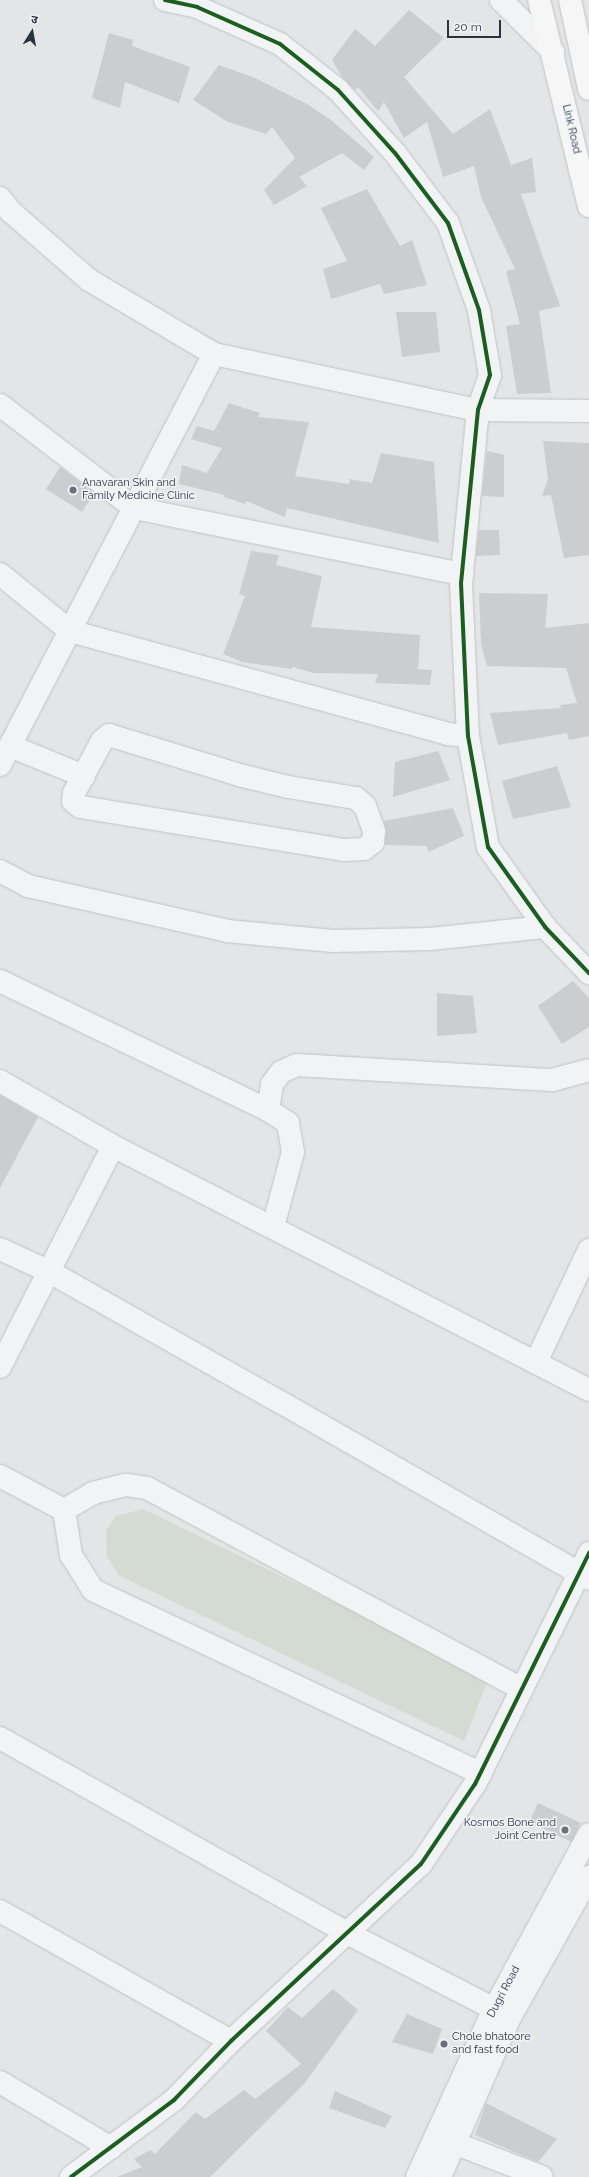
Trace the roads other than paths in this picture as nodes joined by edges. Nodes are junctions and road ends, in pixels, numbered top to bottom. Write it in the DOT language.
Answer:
graph roads {
  1 [pos="165,0"];
  2 [pos="501,0"];
  3 [pos="570,0"];
  4 [pos="540,7"];
  5 [pos="589,26"];
  6 [pos="580,48"];
  7 [pos="553,52"];
  8 [pos="589,89"];
  9 [pos="589,206"];
  10 [pos="3,209"];
  11 [pos="214,354"];
  12 [pos="0,405"];
  13 [pos="478,410"];
  14 [pos="589,411"];
  15 [pos="134,508"];
  16 [pos="0,574"];
  17 [pos="462,574"];
  18 [pos="70,631"];
  19 [pos="468,736"];
  20 [pos="10,746"];
  21 [pos="0,765"];
  22 [pos="84,776"];
  23 [pos="0,871"];
  24 [pos="545,927"];
  25 [pos="589,973"];
  26 [pos="0,981"];
  27 [pos="589,1070"];
  28 [pos="0,1081"];
  29 [pos="268,1110"];
  30 [pos="113,1146"];
  31 [pos="273,1227"];
  32 [pos="0,1249"];
  33 [pos="589,1250"];
  34 [pos="50,1272"];
  35 [pos="536,1362"];
  36 [pos="0,1367"];
  37 [pos="589,1390"];
  38 [pos="0,1476"];
  39 [pos="64,1510"];
  40 [pos="589,1553"];
  41 [pos="584,1577"];
  42 [pos="522,1689"];
  43 [pos="0,1738"];
  44 [pos="481,1773"];
  45 [pos="589,1834"];
  46 [pos="589,1877"];
  47 [pos="0,1911"];
  48 [pos="348,1934"];
  49 [pos="502,2013"];
  50 [pos="231,2042"];
  51 [pos="0,2082"];
  52 [pos="454,2143"];
  53 [pos="111,2148"];
  54 [pos="71,2177"];
  55 [pos="417,2177"];
  56 [pos="440,2177"];
  57 [pos="542,2177"];
  1 -- 13 [label="street"];
  2 -- 7 [label="street"];
  3 -- 6 [label="main road"];
  4 -- 7 [label="main road, Link Road"];
  5 -- 6 [label="street"];
  6 -- 8 [label="main road"];
  7 -- 9 [label="main road, Link Road"];
  10 -- 11 [label="street"];
  11 -- 13 [label="street"];
  11 -- 15 [label="street"];
  12 -- 15 [label="street"];
  13 -- 14 [label="street"];
  13 -- 17 [label="street"];
  15 -- 17 [label="street"];
  15 -- 18 [label="street"];
  16 -- 18 [label="street"];
  17 -- 19 [label="street"];
  18 -- 19 [label="street"];
  18 -- 20 [label="street"];
  19 -- 24 [label="street"];
  20 -- 21 [label="street"];
  20 -- 22 [label="street"];
  22 -- 22 [label="street"];
  23 -- 24 [label="street"];
  24 -- 25 [label="street"];
  26 -- 29 [label="street"];
  27 -- 29 [label="street"];
  28 -- 30 [label="street"];
  29 -- 31 [label="street"];
  30 -- 31 [label="street"];
  30 -- 34 [label="street"];
  31 -- 35 [label="street"];
  32 -- 34 [label="street"];
  33 -- 35 [label="street"];
  34 -- 36 [label="street"];
  34 -- 41 [label="street"];
  35 -- 37 [label="street"];
  38 -- 39 [label="street"];
  39 -- 42 [label="street"];
  39 -- 44 [label="street"];
  40 -- 41 [label="street"];
  41 -- 42 [label="street"];
  42 -- 44 [label="street"];
  43 -- 48 [label="street"];
  44 -- 48 [label="street"];
  45 -- 49 [label="street, Dugri Road"];
  46 -- 49 [label="street, Dugri Road"];
  47 -- 50 [label="street"];
  48 -- 49 [label="street"];
  48 -- 50 [label="street"];
  49 -- 52 [label="street, Dugri Road"];
  49 -- 55 [label="street, Dugri Road"];
  50 -- 53 [label="street"];
  51 -- 53 [label="street"];
  52 -- 56 [label="street, Dugri Road"];
  52 -- 57 [label="street"];
  53 -- 54 [label="street"];
}
